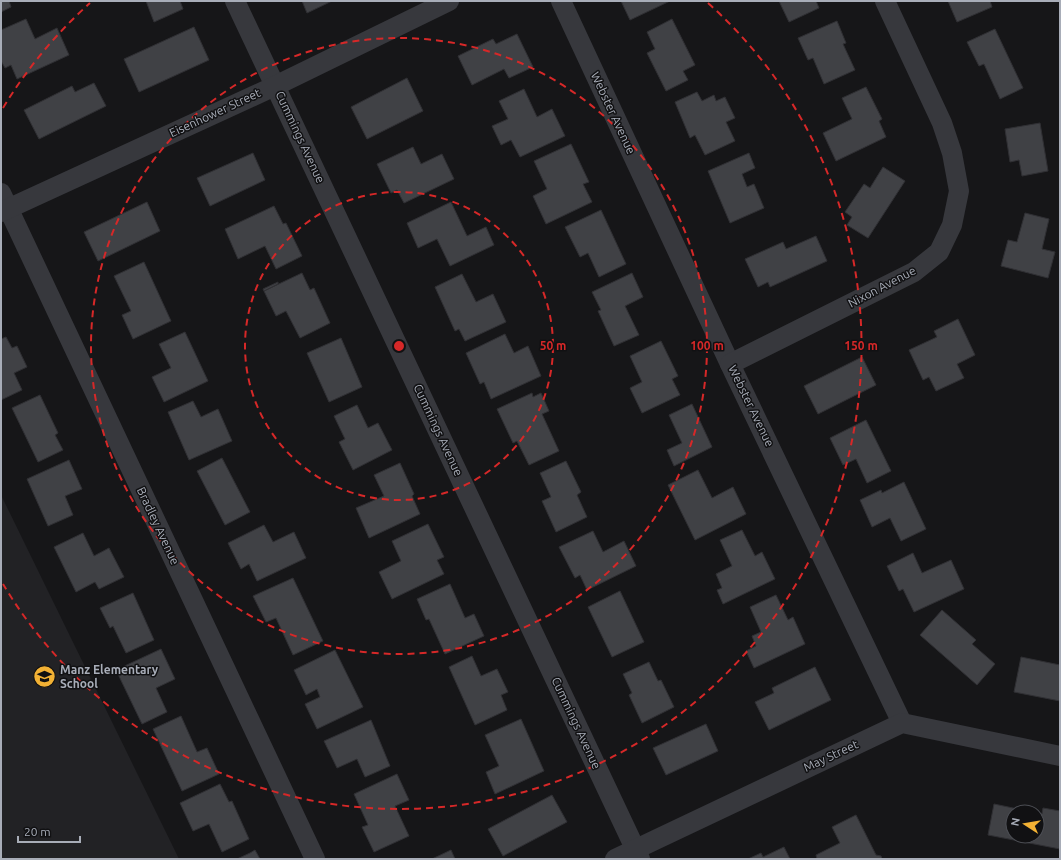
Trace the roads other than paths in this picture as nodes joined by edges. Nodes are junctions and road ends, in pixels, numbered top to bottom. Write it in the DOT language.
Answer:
graph roads {
  1 [pos="235,1"];
  2 [pos="449,1"];
  3 [pos="561,1"];
  4 [pos="886,1"];
  5 [pos="275,86"];
  6 [pos="3,205"];
  7 [pos="730,364"];
  8 [pos="902,723"];
  9 [pos="1060,756"];
  10 [pos="638,854"];
  11 [pos="315,859"];
  12 [pos="615,859"];
  1 -- 5 [label="street, Cummings Avenue"];
  2 -- 5 [label="street, Eisenhower Street"];
  3 -- 7 [label="street, Webster Avenue"];
  4 -- 7 [label="street, Nixon Avenue"];
  5 -- 6 [label="street, Eisenhower Street"];
  5 -- 10 [label="street, Cummings Avenue"];
  6 -- 11 [label="street, Bradley Avenue"];
  7 -- 8 [label="street, Webster Avenue"];
  8 -- 9 [label="street"];
  8 -- 10 [label="street, May Street"];
  10 -- 12 [label="street, May Street"];
}
